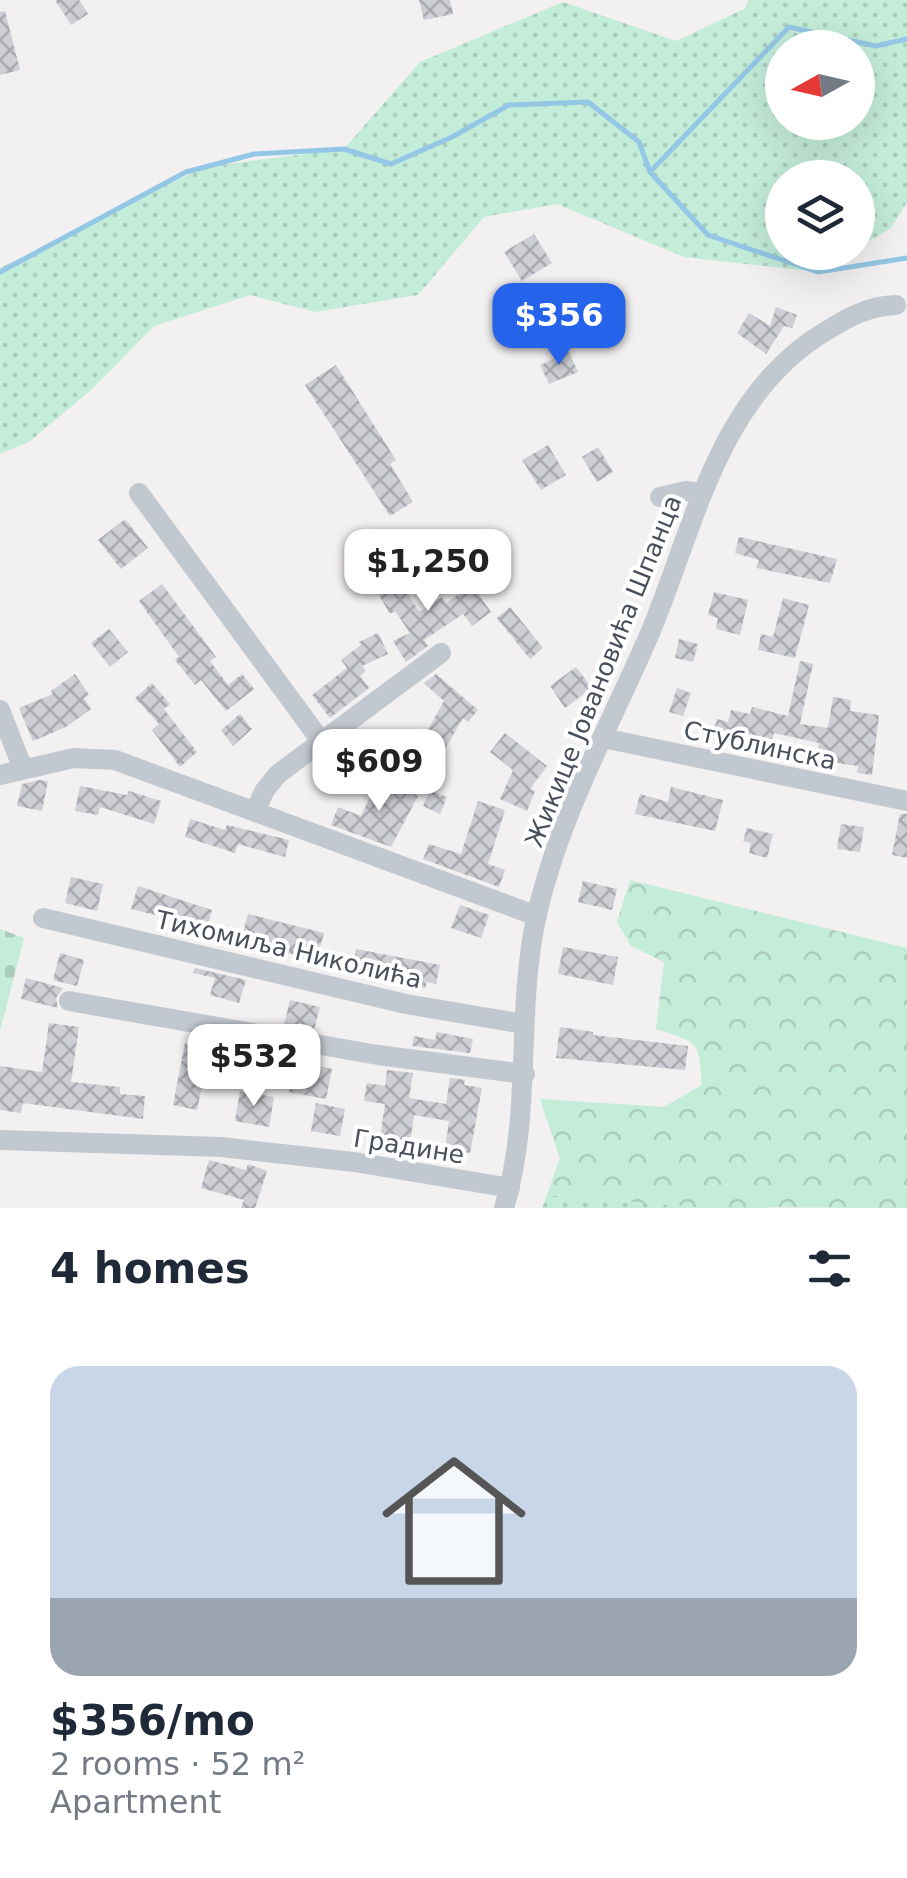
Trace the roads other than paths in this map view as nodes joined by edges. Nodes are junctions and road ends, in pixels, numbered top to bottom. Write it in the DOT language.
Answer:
graph roads {
  1 [pos="896,306"];
  2 [pos="139,493"];
  3 [pos="702,493"];
  4 [pos="660,497"];
  5 [pos="440,652"];
  6 [pos="0,710"];
  7 [pos="603,738"];
  8 [pos="321,741"];
  9 [pos="23,769"];
  10 [pos="0,775"];
  11 [pos="907,801"];
  12 [pos="256,812"];
  13 [pos="537,916"];
  14 [pos="43,918"];
  15 [pos="69,1001"];
  16 [pos="524,1024"];
  17 [pos="525,1074"];
  18 [pos="0,1140"];
  19 [pos="507,1198"];
  1 -- 3 [label="street, Жикице Јовановића Шпанца"];
  2 -- 8 [label="street"];
  3 -- 4 [label="street"];
  3 -- 7 [label="street, Жикице Јовановића Шпанца"];
  5 -- 8 [label="street"];
  6 -- 9 [label="street"];
  7 -- 11 [label="street, Стублинска"];
  7 -- 13 [label="street, Жикице Јовановића Шпанца"];
  8 -- 12 [label="street"];
  9 -- 10 [label="street"];
  9 -- 12 [label="street"];
  12 -- 13 [label="street"];
  13 -- 16 [label="street, Жикице Јовановића Шпанца"];
  14 -- 16 [label="street, Тихомиља Николића"];
  15 -- 17 [label="street"];
  16 -- 17 [label="street, Жикице Јовановића Шпанца"];
  17 -- 19 [label="street, Жикице Јовановића Шпанца"];
  18 -- 19 [label="street, Градине"];
}
